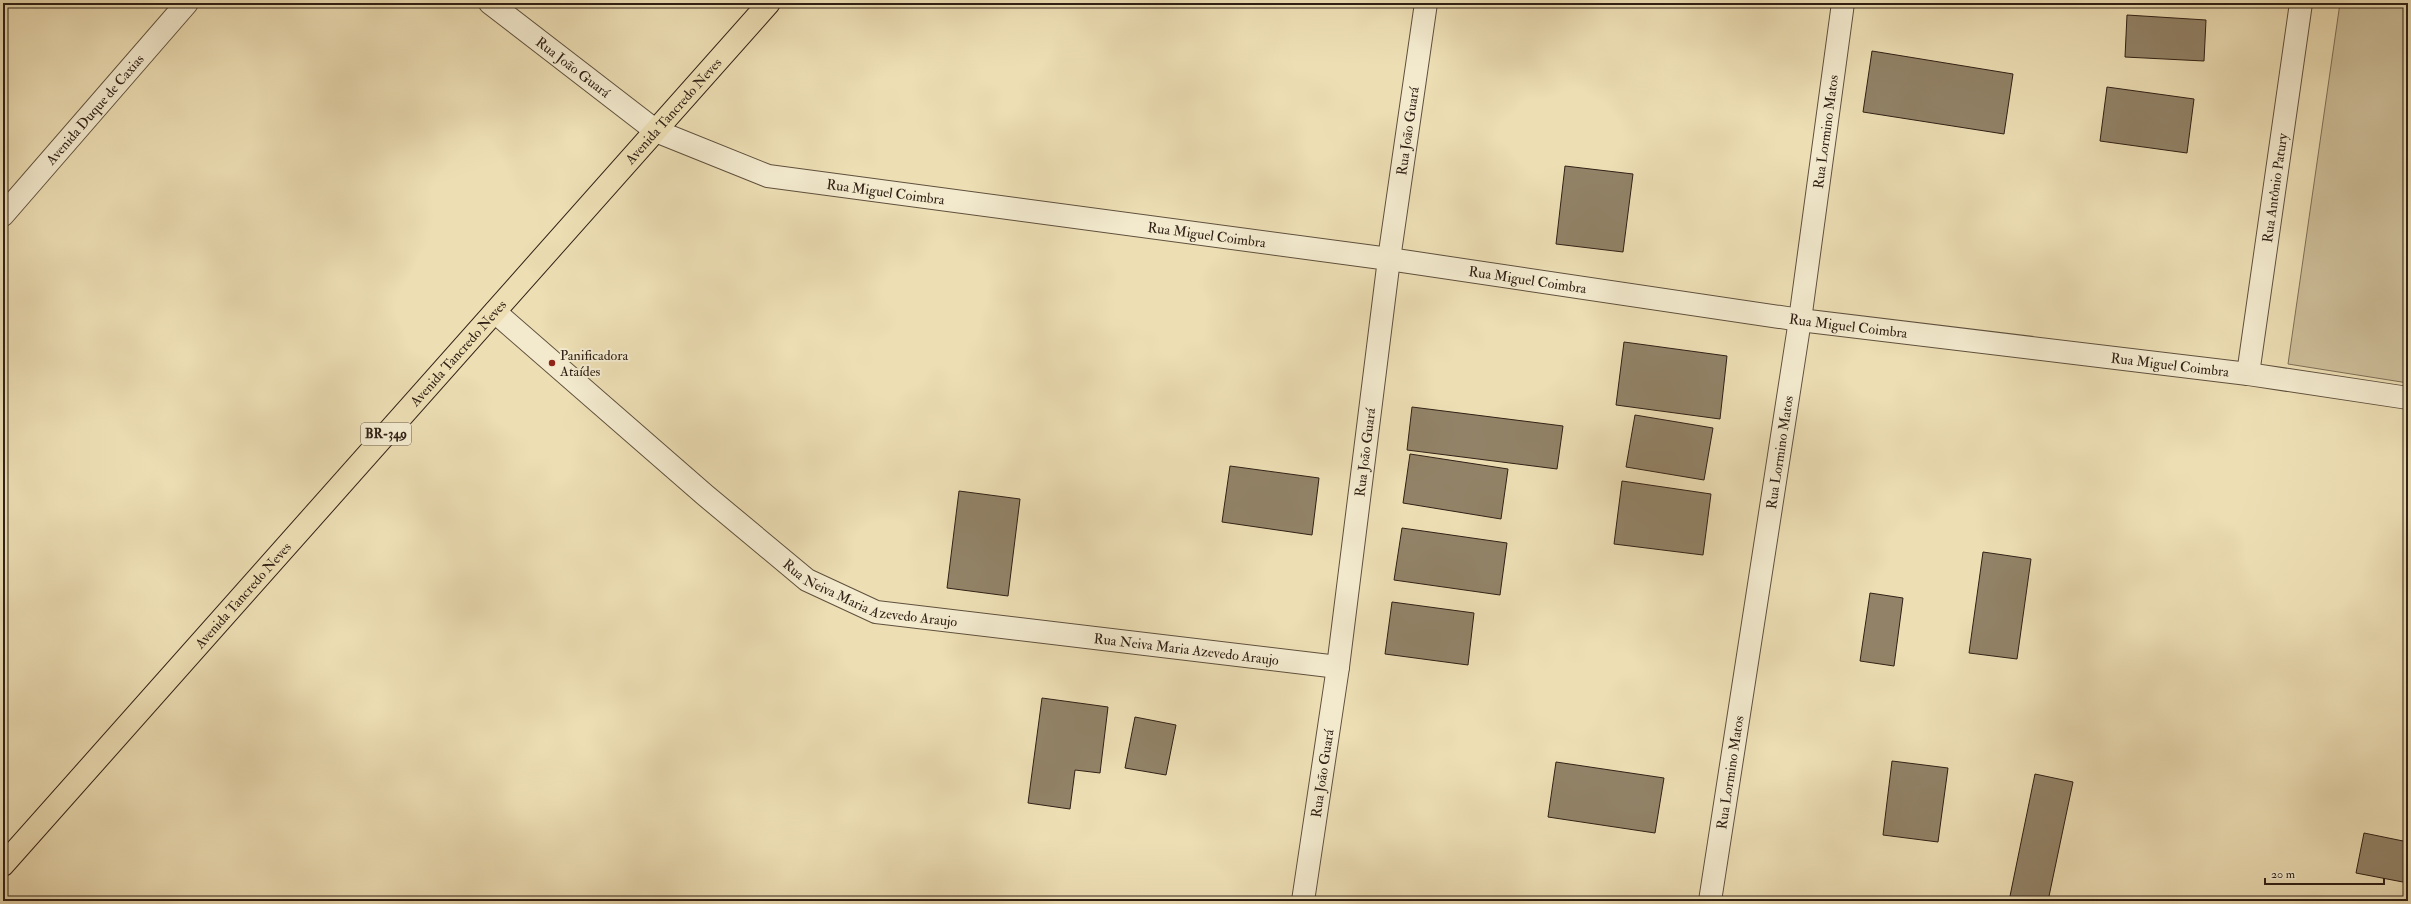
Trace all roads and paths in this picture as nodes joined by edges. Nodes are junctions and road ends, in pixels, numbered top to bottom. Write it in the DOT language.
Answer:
graph roads {
  1 [pos="187,3"];
  2 [pos="490,3"];
  3 [pos="769,3"];
  4 [pos="1426,3"];
  5 [pos="1842,3"];
  6 [pos="2301,3"];
  7 [pos="656,131"];
  8 [pos="3,215"];
  9 [pos="1389,259"];
  10 [pos="495,312"];
  11 [pos="1800,320"];
  12 [pos="2248,374"];
  13 [pos="2408,398"];
  14 [pos="1338,667"];
  15 [pos="3,865"];
  16 [pos="1303,901"];
  17 [pos="1710,901"];
  1 -- 8 [label="street, Avenida Duque de Caxias"];
  2 -- 7 [label="street, Rua João Guará"];
  3 -- 7 [label="main road, Avenida Tancredo Neves / BR-349"];
  4 -- 9 [label="street, Rua João Guará"];
  5 -- 11 [label="street, Rua Lormino Matos"];
  6 -- 12 [label="street, Rua Antônio Patury"];
  7 -- 9 [label="street, Rua Miguel Coimbra"];
  7 -- 10 [label="main road, Avenida Tancredo Neves / BR-349"];
  9 -- 11 [label="street, Rua Miguel Coimbra"];
  9 -- 14 [label="street, Rua João Guará"];
  10 -- 14 [label="street, Rua Neiva Maria Azevedo Araujo"];
  10 -- 15 [label="main road, Avenida Tancredo Neves / BR-349"];
  11 -- 12 [label="street, Rua Miguel Coimbra"];
  11 -- 17 [label="street, Rua Lormino Matos"];
  12 -- 13 [label="street, Rua Miguel Coimbra"];
  14 -- 16 [label="street, Rua João Guará"];
}
